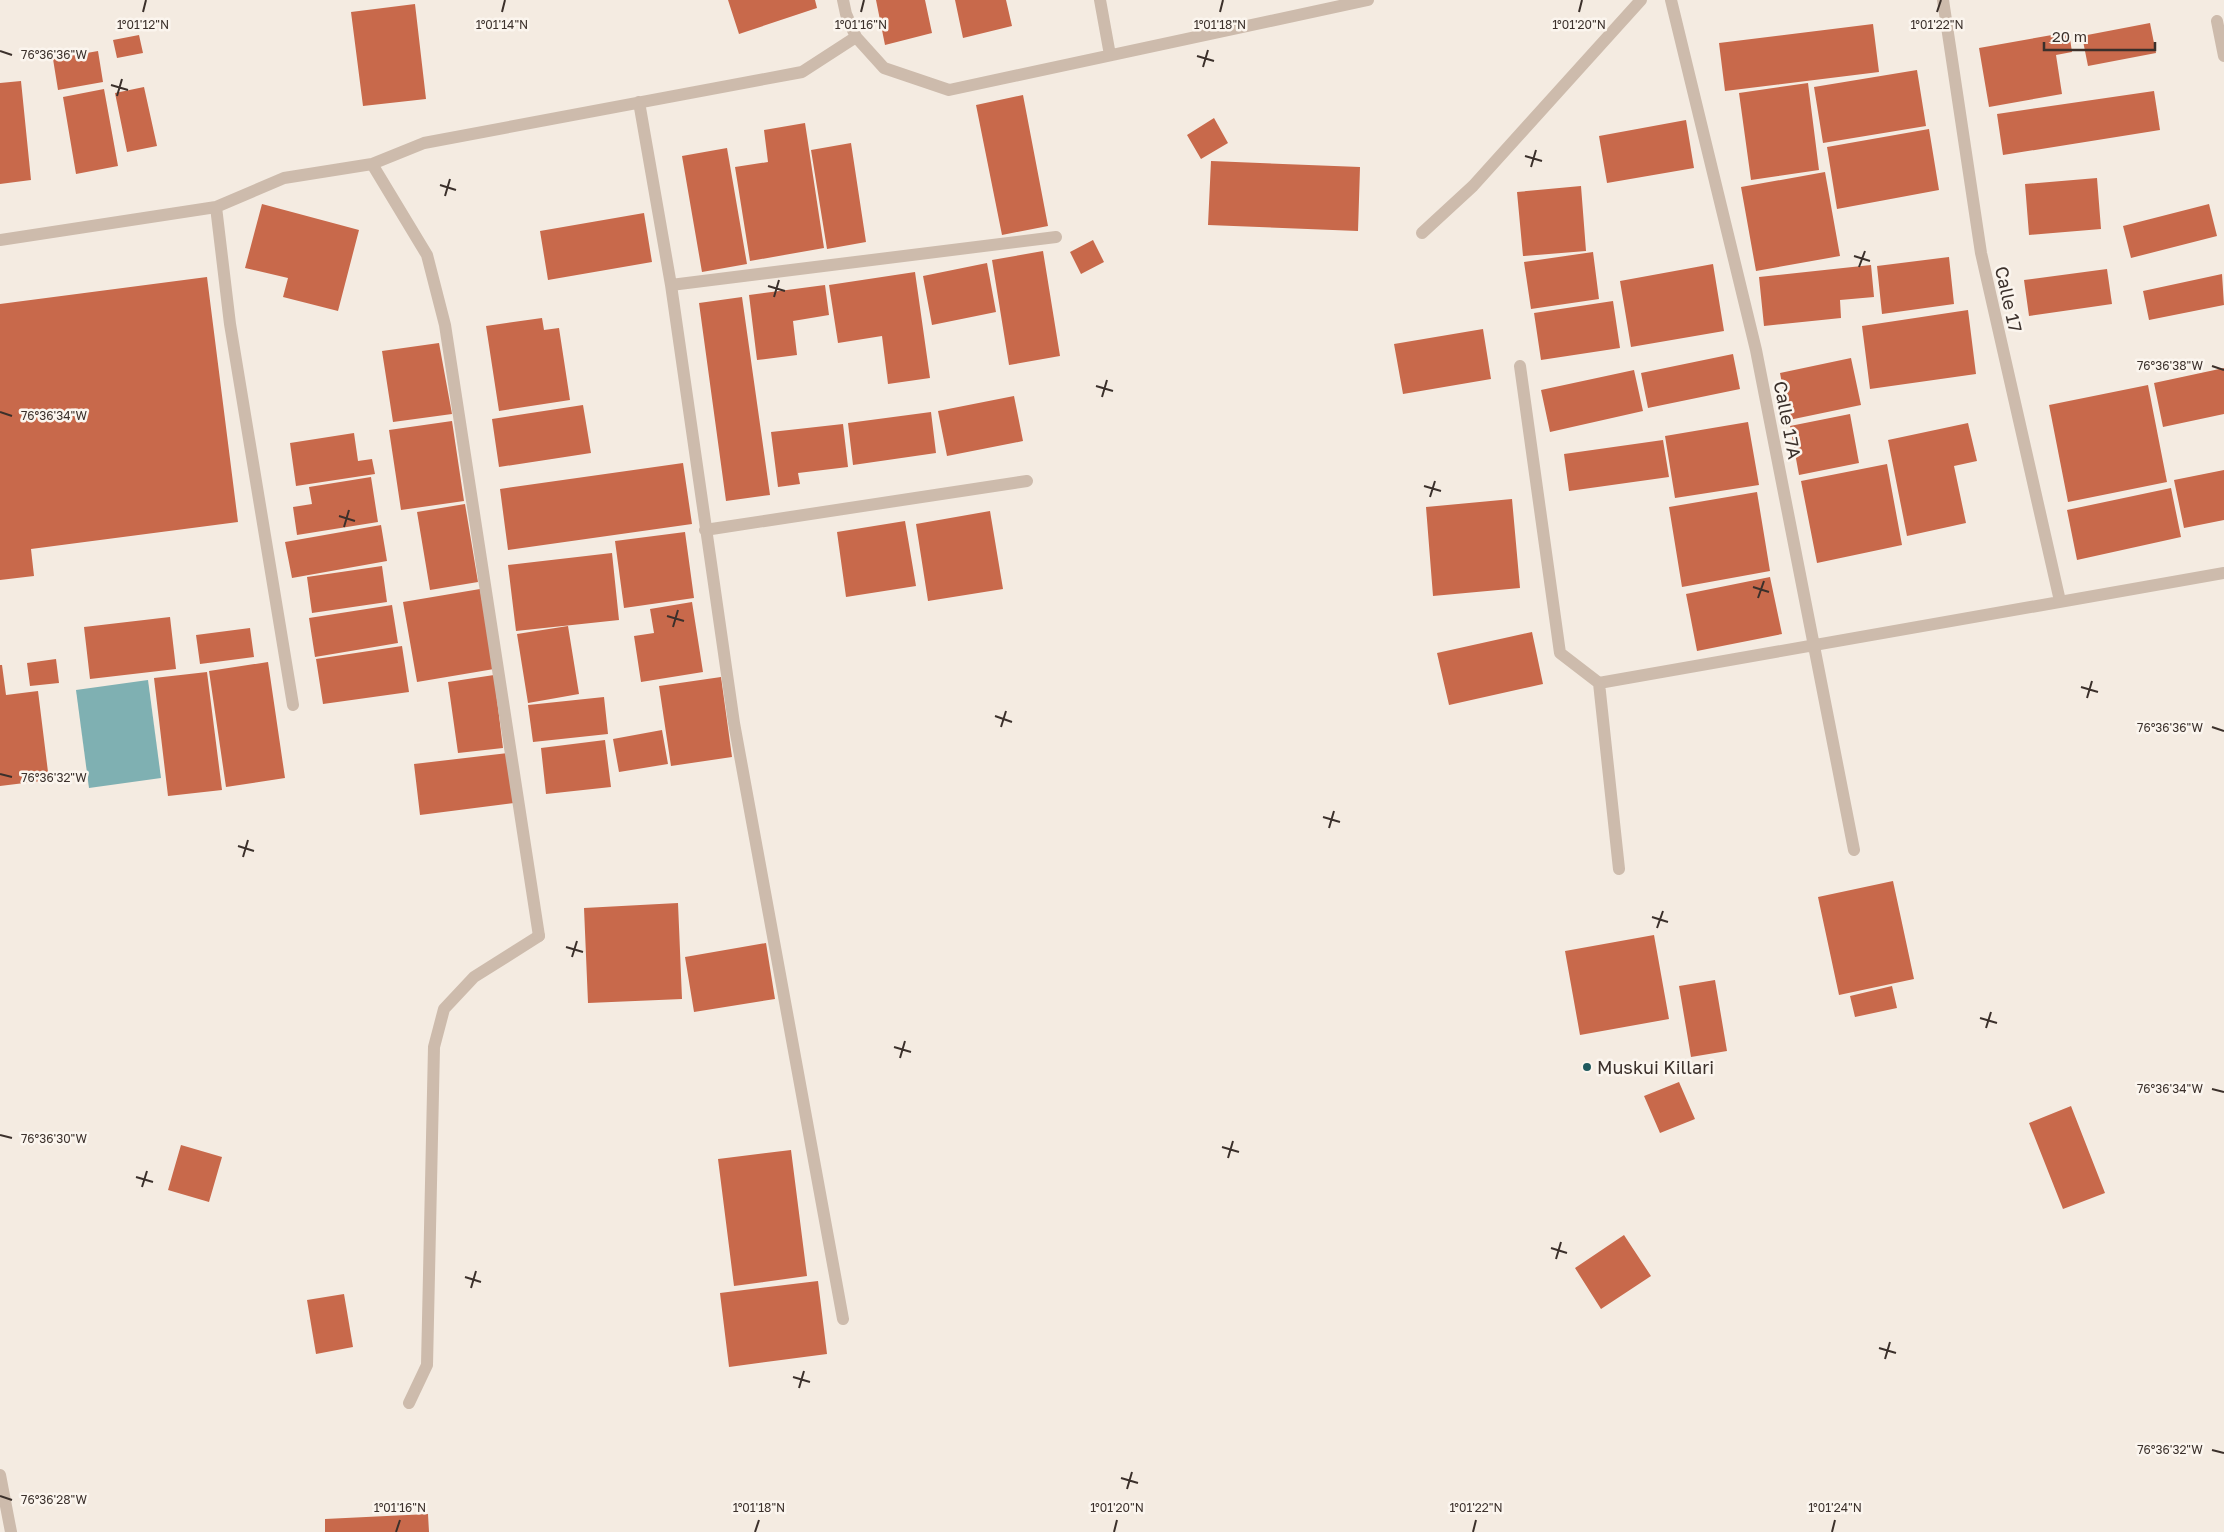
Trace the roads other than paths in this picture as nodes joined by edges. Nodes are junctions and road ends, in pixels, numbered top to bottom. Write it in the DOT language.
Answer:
graph roads {
  1 [pos="843,0"];
  2 [pos="1100,0"];
  3 [pos="1368,0"];
  4 [pos="1641,0"];
  5 [pos="1671,0"];
  6 [pos="1942,0"];
  7 [pos="2217,21"];
  8 [pos="856,37"];
  9 [pos="1110,55"];
  10 [pos="2224,56"];
  11 [pos="639,102"];
  12 [pos="372,164"];
  13 [pos="216,207"];
  14 [pos="1422,233"];
  15 [pos="1056,237"];
  16 [pos="0,240"];
  17 [pos="671,284"];
  18 [pos="1520,366"];
  19 [pos="1027,481"];
  20 [pos="705,530"];
  21 [pos="2224,573"];
  22 [pos="2060,602"];
  23 [pos="1813,645"];
  24 [pos="1599,683"];
  25 [pos="293,705"];
  26 [pos="1854,850"];
  27 [pos="1619,869"];
  28 [pos="843,1319"];
  29 [pos="409,1402"];
  30 [pos="0,1475"];
  31 [pos="11,1532"];
  1 -- 8 [label="street"];
  2 -- 9 [label="street"];
  3 -- 9 [label="street"];
  4 -- 14 [label="street"];
  5 -- 23 [label="street, Calle 17A"];
  6 -- 22 [label="street, Calle 17"];
  7 -- 10 [label="street"];
  8 -- 9 [label="street"];
  8 -- 11 [label="street"];
  11 -- 12 [label="street"];
  11 -- 17 [label="street"];
  12 -- 13 [label="street"];
  12 -- 29 [label="street"];
  13 -- 16 [label="street"];
  13 -- 25 [label="street"];
  15 -- 17 [label="street"];
  17 -- 20 [label="street"];
  18 -- 24 [label="street"];
  19 -- 20 [label="street"];
  20 -- 28 [label="street"];
  21 -- 22 [label="street"];
  22 -- 23 [label="street"];
  23 -- 24 [label="street"];
  23 -- 26 [label="street, Calle 17A"];
  24 -- 27 [label="street"];
  30 -- 31 [label="street"];
}
